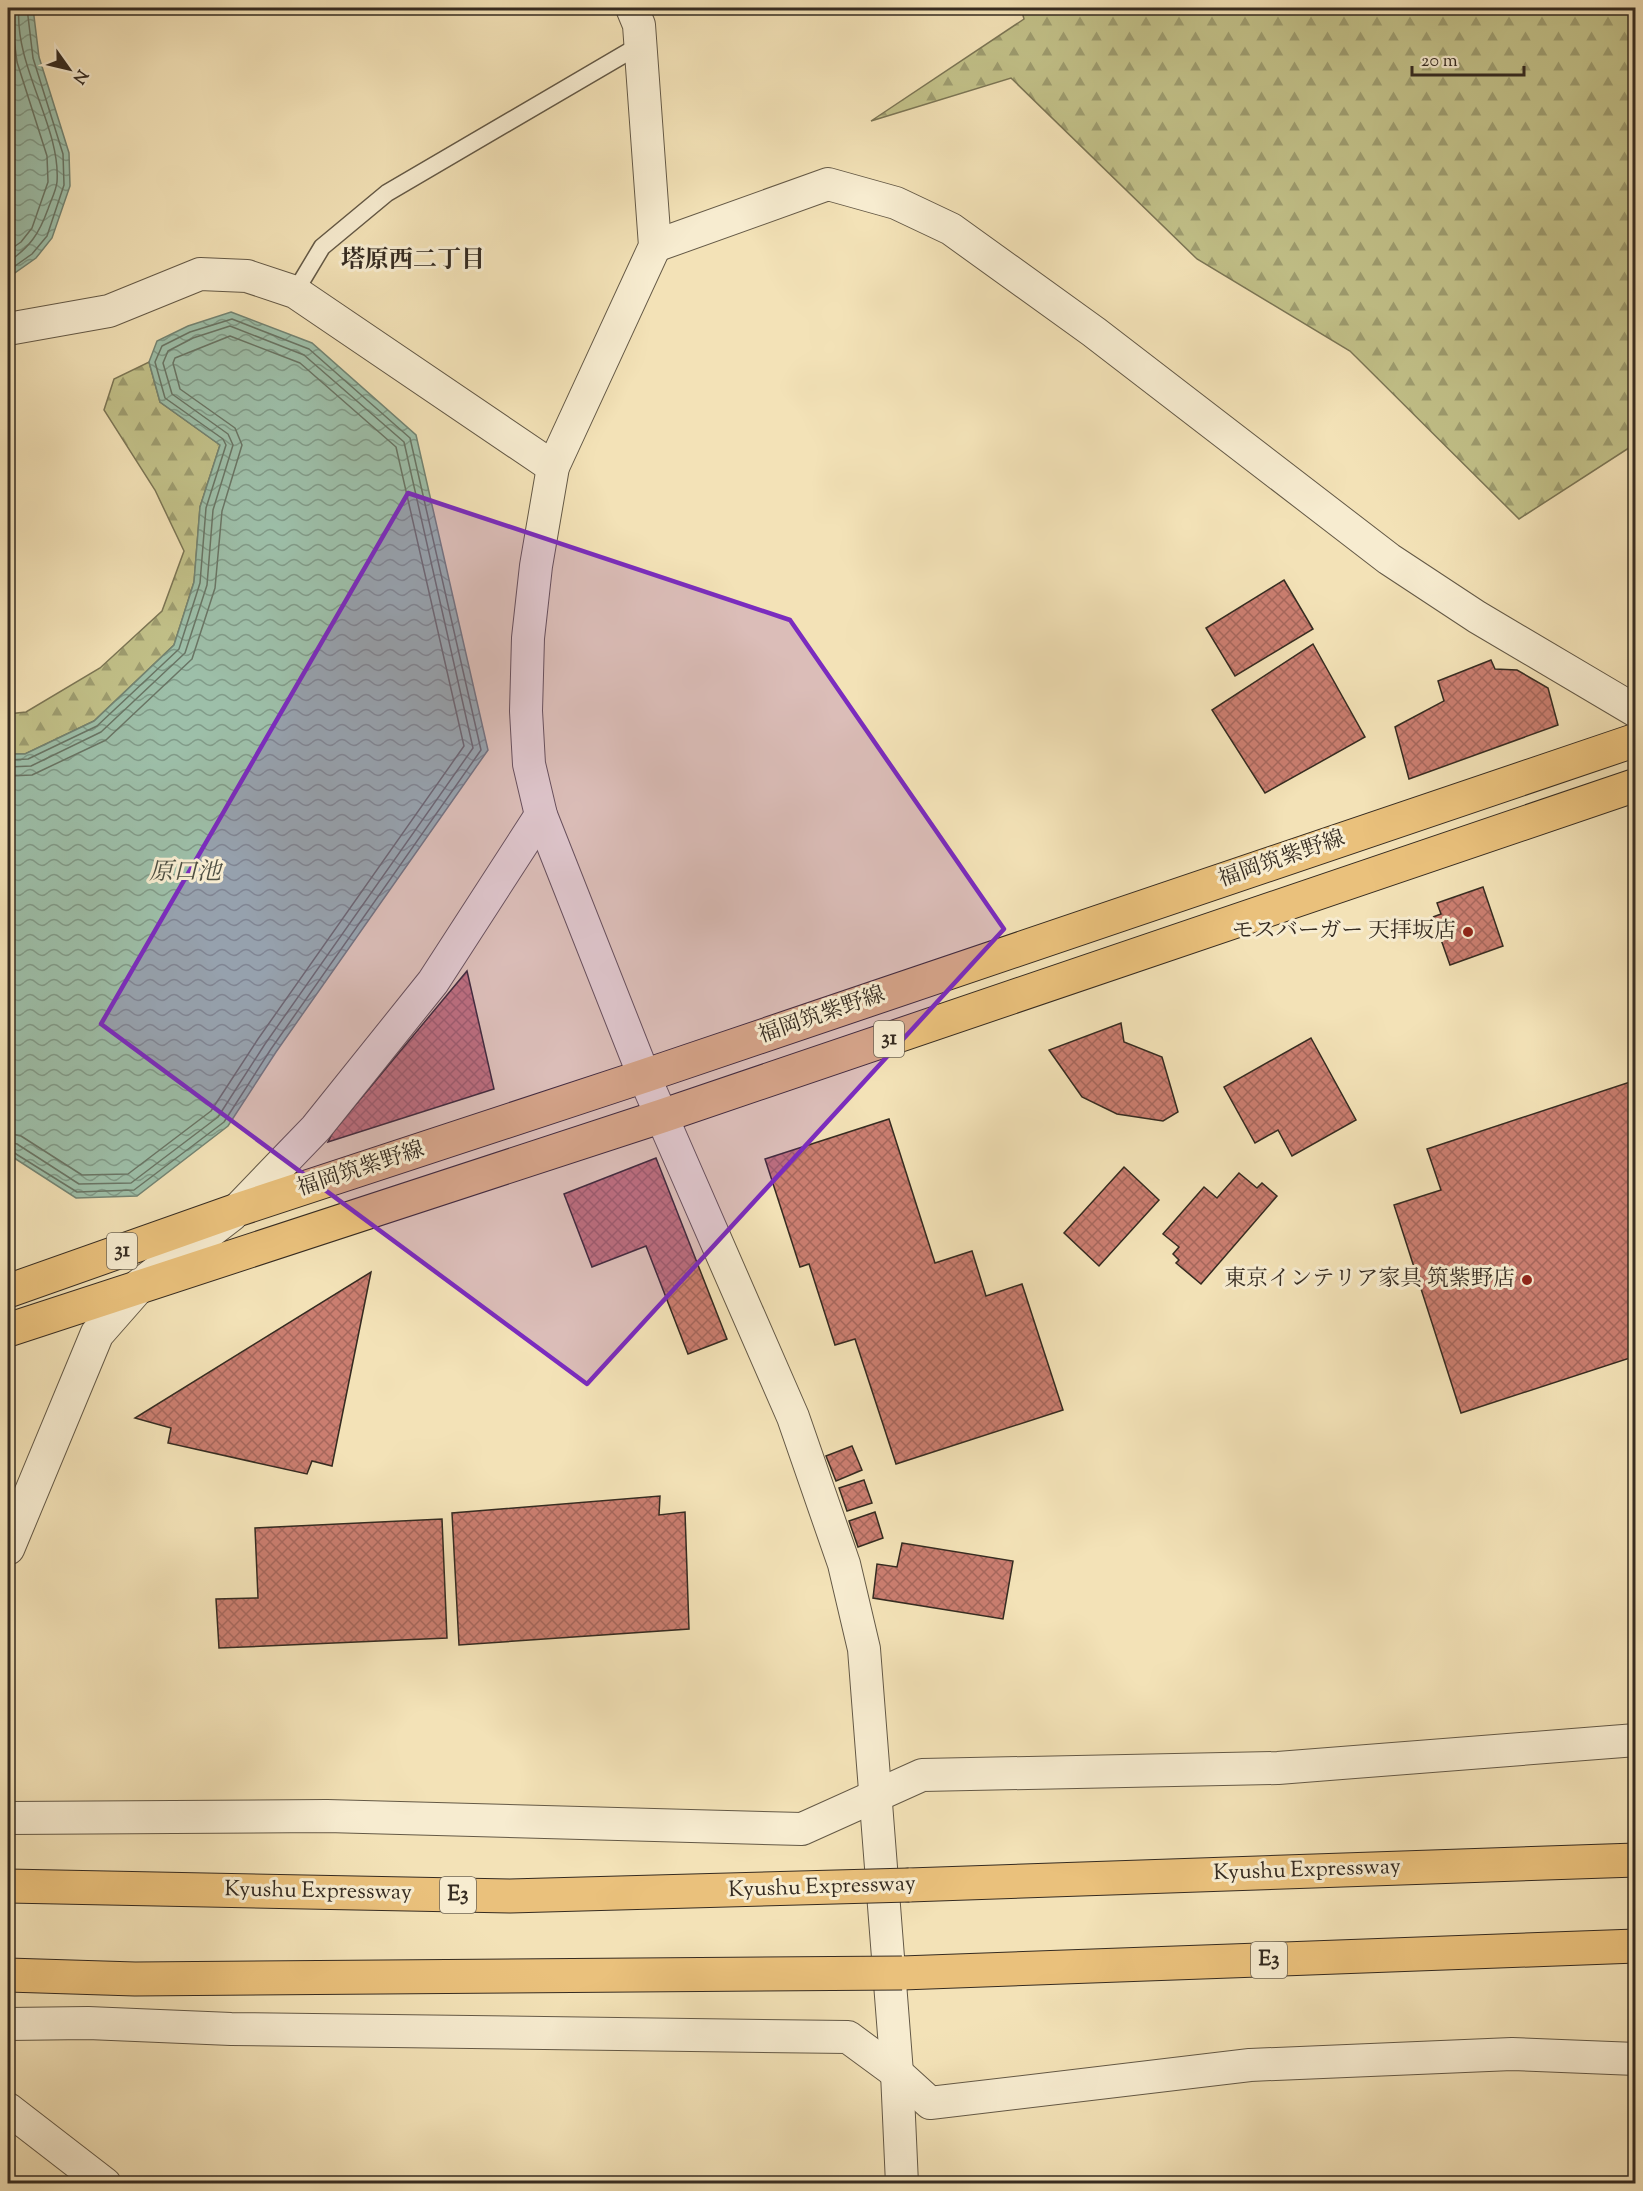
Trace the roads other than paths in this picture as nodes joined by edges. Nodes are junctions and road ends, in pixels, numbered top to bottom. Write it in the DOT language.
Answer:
graph roads {
  1 [pos="632,8"];
  2 [pos="640,45"];
  3 [pos="655,246"];
  4 [pos="295,292"];
  5 [pos="8,329"];
  6 [pos="553,467"];
  7 [pos="1635,711"];
  8 [pos="1635,740"];
  9 [pos="1635,785"];
  10 [pos="541,815"];
  11 [pos="644,1076"];
  12 [pos="662,1116"];
  13 [pos="237,1210"];
  14 [pos="141,1285"];
  15 [pos="8,1291"];
  16 [pos="8,1330"];
  17 [pos="8,1548"];
  18 [pos="1635,1740"];
  19 [pos="875,1794"];
  20 [pos="8,1818"];
  21 [pos="1635,1860"];
  22 [pos="8,1886"];
  23 [pos="1635,1946"];
  24 [pos="8,1975"];
  25 [pos="8,2024"];
  26 [pos="1635,2059"];
  27 [pos="897,2073"];
  28 [pos="8,2109"];
  29 [pos="105,2184"];
  30 [pos="902,2184"];
  1 -- 2 [label="street"];
  2 -- 3 [label="street"];
  2 -- 4 [label="lane"];
  3 -- 6 [label="street"];
  3 -- 7 [label="street"];
  4 -- 5 [label="street"];
  4 -- 6 [label="street"];
  6 -- 10 [label="street"];
  8 -- 11 [label="main road, 福岡筑紫野線 / 31"];
  9 -- 12 [label="main road, 福岡筑紫野線 / 31"];
  10 -- 11 [label="street"];
  10 -- 13 [label="street"];
  11 -- 12 [label="street"];
  11 -- 13 [label="main road, 福岡筑紫野線 / 31"];
  12 -- 14 [label="main road, 福岡筑紫野線 / 31"];
  12 -- 19 [label="street"];
  13 -- 14 [label="street"];
  13 -- 15 [label="main road, 福岡筑紫野線 / 31"];
  14 -- 16 [label="main road, 福岡筑紫野線 / 31"];
  14 -- 17 [label="street"];
  18 -- 19 [label="street"];
  19 -- 20 [label="street"];
  19 -- 27 [label="street"];
  21 -- 22 [label="main road, Kyushu Expressway / E3, bridge"];
  23 -- 24 [label="main road, E3, bridge"];
  25 -- 27 [label="street"];
  26 -- 27 [label="street"];
  27 -- 30 [label="street"];
  28 -- 29 [label="street"];
}
